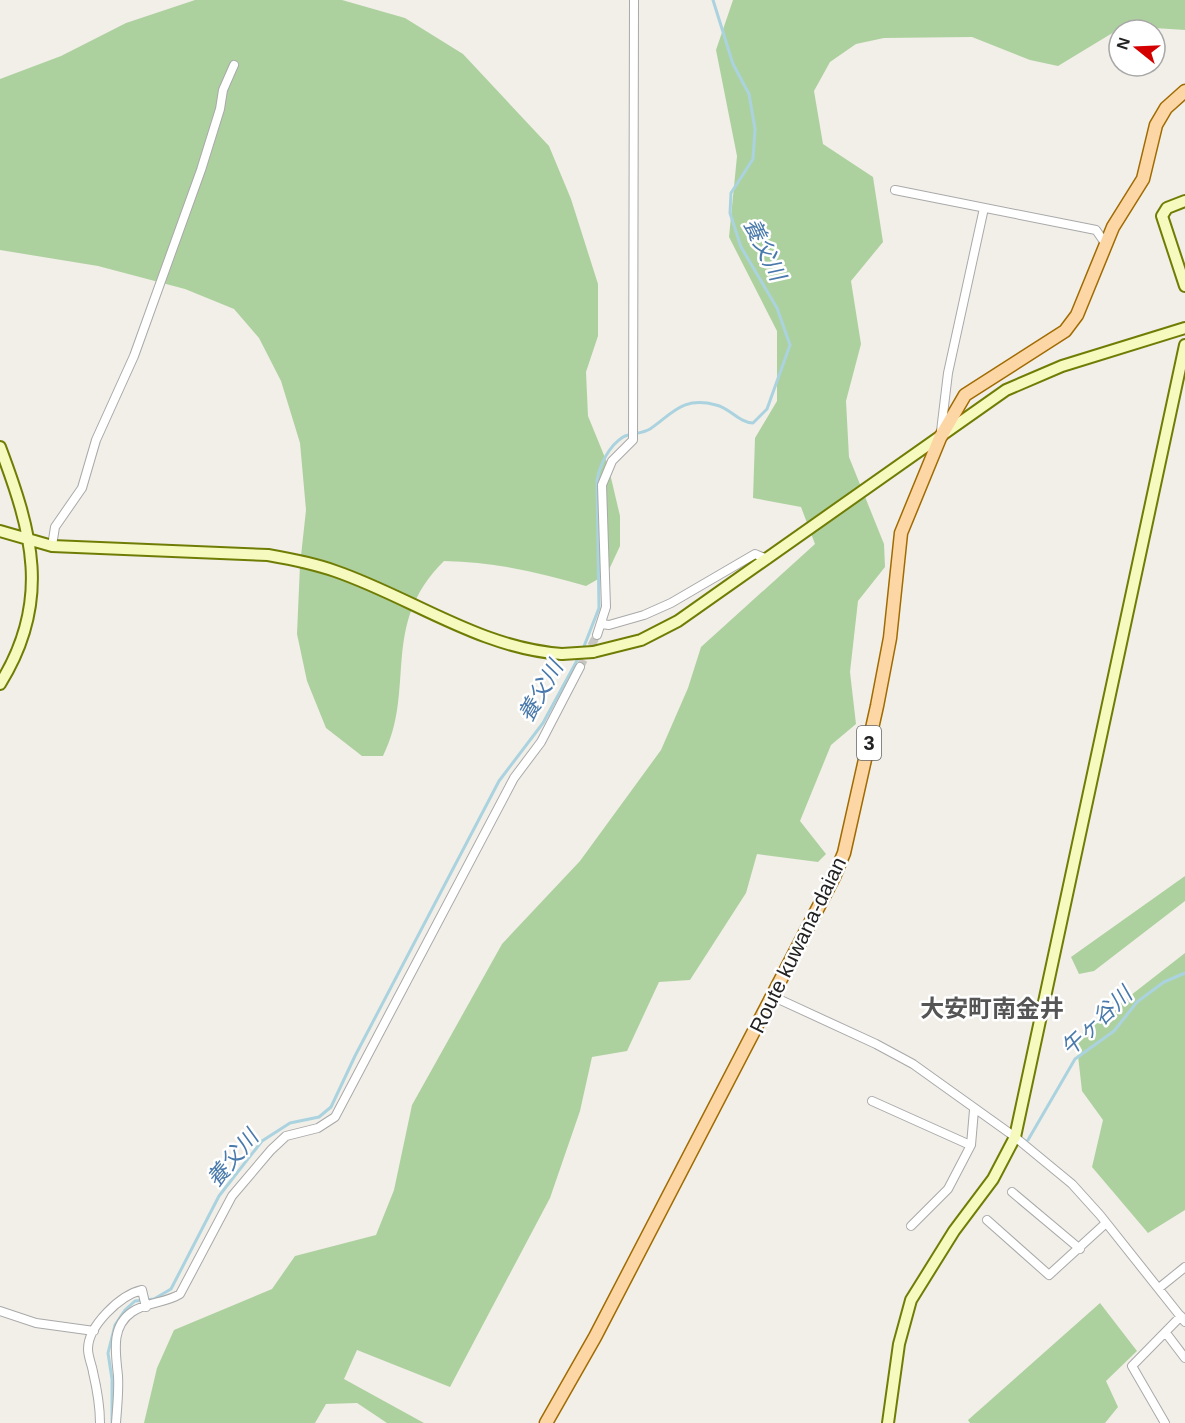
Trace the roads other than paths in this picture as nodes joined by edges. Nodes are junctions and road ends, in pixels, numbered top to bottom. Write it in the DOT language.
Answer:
graph roads {
  1 [pos="634,0"];
  2 [pos="234,65"];
  3 [pos="1185,91"];
  4 [pos="895,190"];
  5 [pos="1185,201"];
  6 [pos="984,208"];
  7 [pos="1105,243"];
  8 [pos="1185,286"];
  9 [pos="1185,328"];
  10 [pos="1185,345"];
  11 [pos="940,438"];
  12 [pos="0,447"];
  13 [pos="0,531"];
  14 [pos="31,542"];
  15 [pos="52,546"];
  16 [pos="763,562"];
  17 [pos="602,624"];
  18 [pos="597,636"];
  19 [pos="580,667"];
  20 [pos="0,684"];
  21 [pos="774,997"];
  22 [pos="872,1101"];
  23 [pos="974,1110"];
  24 [pos="1015,1137"];
  25 [pos="970,1145"];
  26 [pos="1012,1192"];
  27 [pos="987,1220"];
  28 [pos="1106,1223"];
  29 [pos="911,1226"];
  30 [pos="1080,1249"];
  31 [pos="1185,1267"];
  32 [pos="1160,1288"];
  33 [pos="146,1306"];
  34 [pos="0,1311"];
  35 [pos="1183,1319"];
  36 [pos="94,1331"];
  37 [pos="1166,1333"];
  38 [pos="1185,1358"];
  39 [pos="100,1423"];
  40 [pos="116,1423"];
  41 [pos="546,1423"];
  42 [pos="888,1423"];
  43 [pos="1165,1423"];
  1 -- 17 [label="street"];
  2 -- 15 [label="street"];
  3 -- 7 [label="main road, Route kuwana-daian / 3"];
  4 -- 6 [label="street"];
  5 -- 8 [label="street"];
  6 -- 7 [label="street"];
  6 -- 11 [label="street"];
  7 -- 11 [label="main road, Route kuwana-daian / 3"];
  9 -- 11 [label="street"];
  10 -- 24 [label="street"];
  11 -- 16 [label="street"];
  11 -- 21 [label="main road, Route kuwana-daian / 3"];
  12 -- 14 [label="street"];
  13 -- 14 [label="street"];
  14 -- 15 [label="street"];
  14 -- 20 [label="street"];
  15 -- 16 [label="street, bridge"];
  16 -- 17 [label="street"];
  17 -- 18 [label="street"];
  19 -- 33 [label="street"];
  21 -- 23 [label="street"];
  21 -- 41 [label="main road, Route kuwana-daian / 3"];
  22 -- 25 [label="street"];
  23 -- 24 [label="street"];
  23 -- 25 [label="street"];
  24 -- 28 [label="street"];
  24 -- 42 [label="street"];
  25 -- 29 [label="street"];
  26 -- 30 [label="street"];
  27 -- 30 [label="street"];
  28 -- 30 [label="street"];
  28 -- 32 [label="street"];
  31 -- 32 [label="street"];
  32 -- 35 [label="street"];
  33 -- 36 [label="street"];
  33 -- 40 [label="street"];
  34 -- 36 [label="street"];
  35 -- 37 [label="street"];
  36 -- 39 [label="street"];
  37 -- 38 [label="street"];
  37 -- 43 [label="street"];
}
